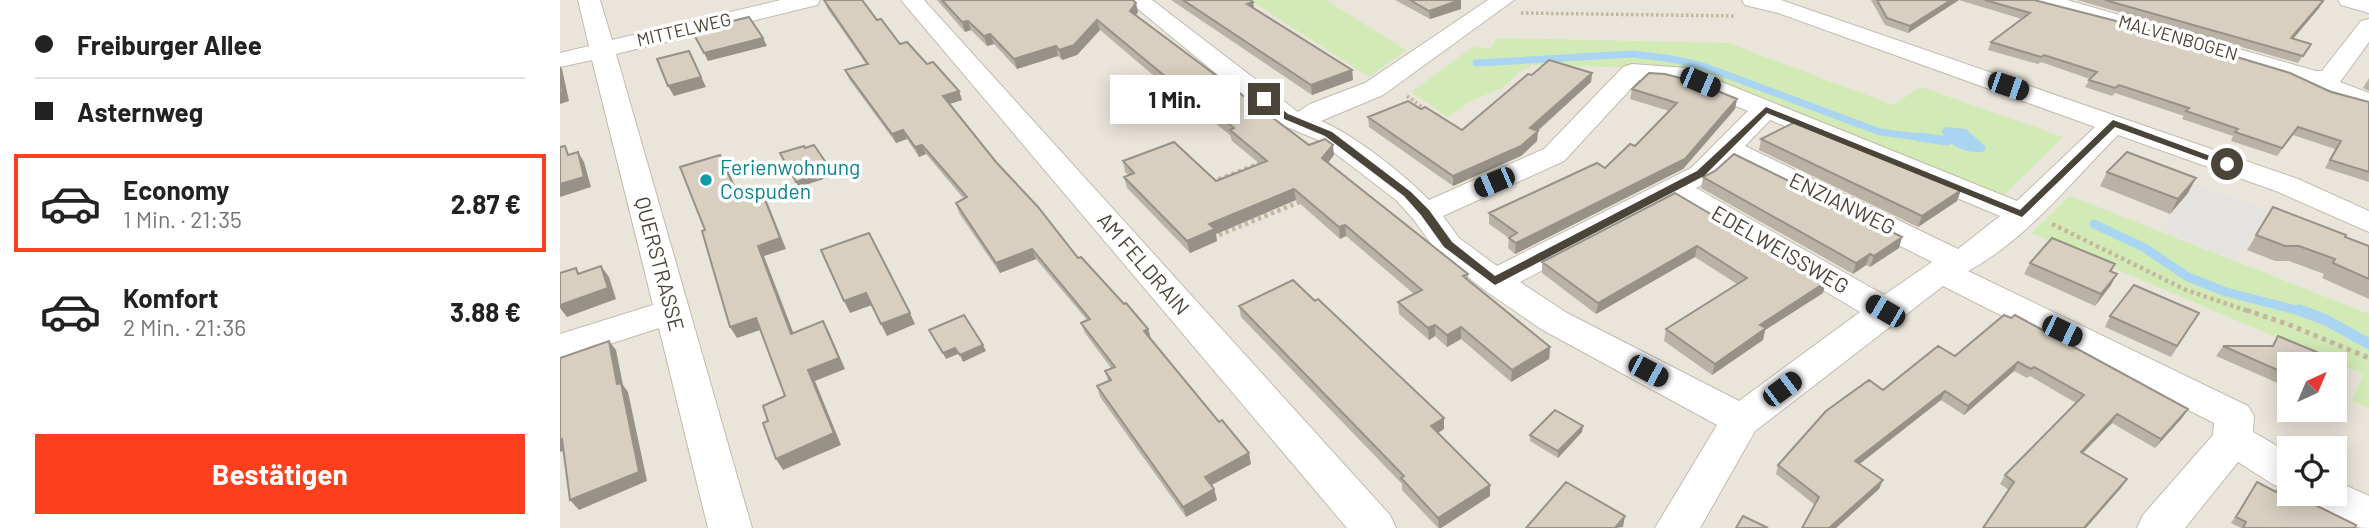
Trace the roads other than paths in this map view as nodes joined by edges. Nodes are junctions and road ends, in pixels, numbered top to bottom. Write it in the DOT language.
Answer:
graph roads {
  1 [pos="589,0"];
  2 [pos="809,0"];
  3 [pos="912,0"];
  4 [pos="1138,0"];
  5 [pos="2040,0"];
  6 [pos="2349,0"];
  7 [pos="1498,3"];
  8 [pos="2369,6"];
  9 [pos="1746,8"];
  10 [pos="2369,26"];
  11 [pos="602,50"];
  12 [pos="560,60"];
  13 [pos="2315,79"];
  14 [pos="2369,101"];
  15 [pos="1766,109"];
  16 [pos="1301,122"];
  17 [pos="2113,123"];
  18 [pos="1726,147"];
  19 [pos="1675,190"];
  20 [pos="1425,213"];
  21 [pos="2022,214"];
  22 [pos="2369,223"];
  23 [pos="1949,267"];
  24 [pos="1495,281"];
  25 [pos="671,311"];
  26 [pos="1885,311"];
  27 [pos="560,347"];
  28 [pos="1741,420"];
  29 [pos="2233,439"];
  30 [pos="2277,466"];
  31 [pos="2347,505"];
  32 [pos="2369,516"];
  33 [pos="730,528"];
  34 [pos="1374,528"];
  35 [pos="1677,528"];
  36 [pos="2158,528"];
  1 -- 11 [label="street, QUERSTRASSE"];
  2 -- 11 [label="street, MITTELWEG"];
  3 -- 34 [label="street, AM FELDRAIN"];
  4 -- 16 [label="street"];
  5 -- 13 [label="street, MALVENBOGEN"];
  6 -- 8 [label="street"];
  7 -- 16 [label="street"];
  9 -- 17 [label="street"];
  10 -- 13 [label="street"];
  11 -- 12 [label="street, MITTELWEG"];
  11 -- 25 [label="street, QUERSTRASSE"];
  13 -- 14 [label="street, MALVENBOGEN"];
  15 -- 18 [label="street"];
  15 -- 20 [label="street"];
  15 -- 21 [label="street"];
  16 -- 20 [label="street"];
  17 -- 21 [label="street"];
  17 -- 22 [label="street"];
  18 -- 19 [label="street"];
  18 -- 23 [label="street, ENZIANWEG"];
  19 -- 24 [label="street"];
  19 -- 26 [label="street, EDELWEISSWEG"];
  20 -- 24 [label="street"];
  21 -- 23 [label="street"];
  23 -- 26 [label="street"];
  23 -- 29 [label="street, ENZIANWEG"];
  24 -- 28 [label="street"];
  25 -- 27 [label="street"];
  25 -- 33 [label="street, QUERSTRASSE"];
  26 -- 28 [label="street"];
  28 -- 35 [label="street"];
  29 -- 30 [label="street"];
  29 -- 36 [label="street"];
  31 -- 32 [label="street"];
}
